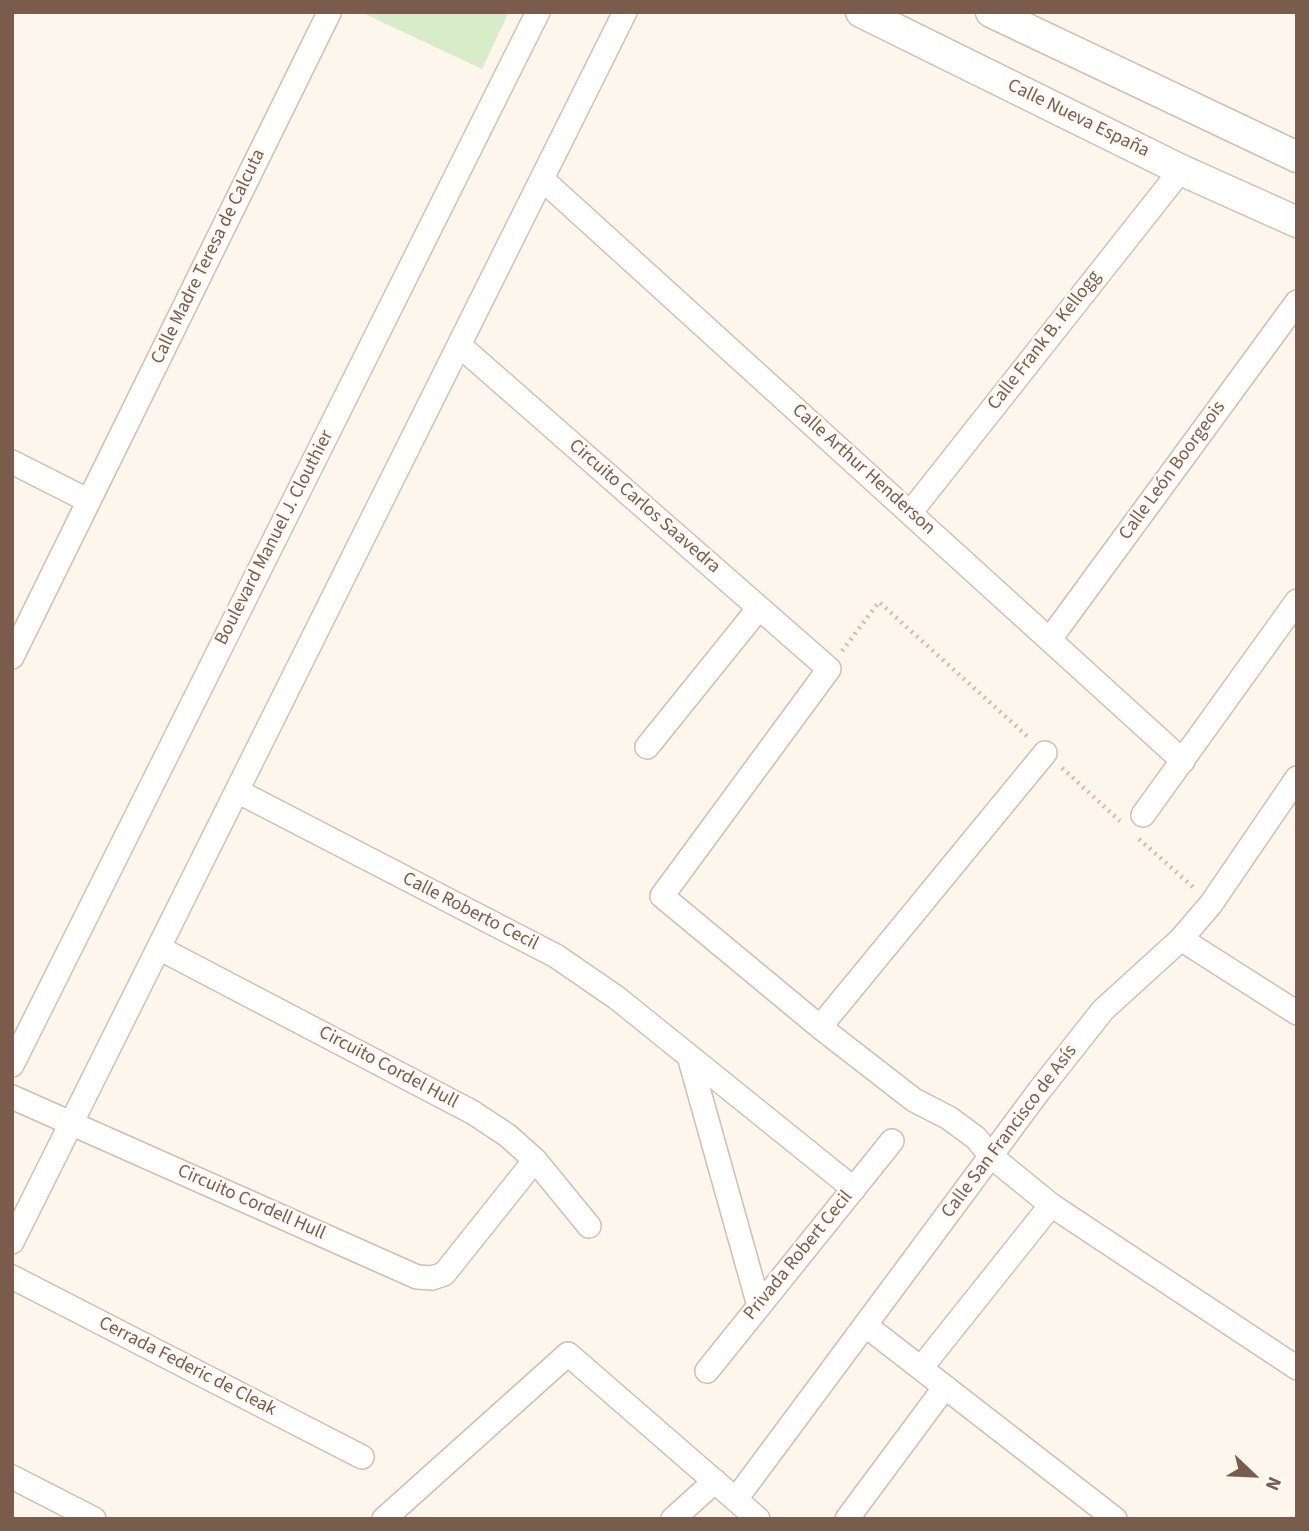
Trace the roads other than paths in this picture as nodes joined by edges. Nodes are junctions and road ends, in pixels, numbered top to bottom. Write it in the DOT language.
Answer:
graph roads {
  1 [pos="538,12"];
  2 [pos="625,12"];
  3 [pos="861,12"];
  4 [pos="991,12"];
  5 [pos="329,13"];
  6 [pos="1297,157"];
  7 [pos="1181,170"];
  8 [pos="542,179"];
  9 [pos="1297,222"];
  10 [pos="1297,302"];
  11 [pos="459,345"];
  12 [pos="12,462"];
  13 [pos="89,501"];
  14 [pos="910,513"];
  15 [pos="1297,601"];
  16 [pos="759,608"];
  17 [pos="1050,639"];
  18 [pos="12,657"];
  19 [pos="647,747"];
  20 [pos="1045,753"];
  21 [pos="1183,761"];
  22 [pos="1297,778"];
  23 [pos="237,791"];
  24 [pos="1143,815"];
  25 [pos="1181,939"];
  26 [pos="159,948"];
  27 [pos="1297,1013"];
  28 [pos="820,1027"];
  29 [pos="689,1056"];
  30 [pos="12,1065"];
  31 [pos="12,1097"];
  32 [pos="71,1124"];
  33 [pos="892,1141"];
  34 [pos="992,1157"];
  35 [pos="535,1160"];
  36 [pos="854,1189"];
  37 [pos="1051,1205"];
  38 [pos="589,1226"];
  39 [pos="12,1242"];
  40 [pos="12,1277"];
  41 [pos="759,1306"];
  42 [pos="865,1325"];
  43 [pos="921,1368"];
  44 [pos="1297,1368"];
  45 [pos="707,1371"];
  46 [pos="944,1387"];
  47 [pos="362,1457"];
  48 [pos="12,1477"];
  49 [pos="715,1481"];
  50 [pos="736,1499"];
  51 [pos="94,1519"];
  52 [pos="384,1519"];
  53 [pos="673,1519"];
  54 [pos="758,1519"];
  55 [pos="847,1519"];
  56 [pos="1115,1519"];
  1 -- 30 [label="street, Boulevard Manuel J. Clouthier"];
  2 -- 8 [label="street"];
  3 -- 7 [label="street, Calle Nueva España"];
  4 -- 6 [label="street"];
  5 -- 13 [label="street, Calle Madre Teresa de Calcuta"];
  7 -- 9 [label="street, Calle Nueva España"];
  7 -- 14 [label="street, Calle Frank B. Kellogg"];
  8 -- 11 [label="street"];
  8 -- 14 [label="street, Calle Arthur Henderson"];
  10 -- 17 [label="street, Calle León Boorgeois"];
  11 -- 16 [label="street, Circuito Carlos Saavedra"];
  11 -- 23 [label="street"];
  12 -- 13 [label="street"];
  13 -- 18 [label="street, Calle Madre Teresa de Calcuta"];
  14 -- 17 [label="street, Calle Arthur Henderson"];
  15 -- 21 [label="street"];
  16 -- 19 [label="street"];
  16 -- 28 [label="street, Circuito Carlos Saavedra"];
  17 -- 21 [label="street, Calle Arthur Henderson"];
  20 -- 28 [label="street"];
  21 -- 24 [label="street"];
  22 -- 25 [label="street, Calle San Francisco de Asís"];
  23 -- 26 [label="street"];
  23 -- 29 [label="street, Calle Roberto Cecil"];
  25 -- 27 [label="street"];
  25 -- 34 [label="street, Calle San Francisco de Asís"];
  26 -- 32 [label="street"];
  26 -- 35 [label="street, Circuito Cordel Hull"];
  28 -- 34 [label="street"];
  29 -- 36 [label="street, Calle Roberto Cecil"];
  29 -- 41 [label="street"];
  31 -- 32 [label="street, Circuito Cordell Hull"];
  32 -- 35 [label="street, Circuito Cordell Hull"];
  32 -- 39 [label="street"];
  33 -- 36 [label="street, Privada Robert Cecil"];
  34 -- 37 [label="street"];
  34 -- 42 [label="street, Calle San Francisco de Asís"];
  35 -- 38 [label="street, Circuito Cordel Hull"];
  36 -- 41 [label="street, Privada Robert Cecil"];
  37 -- 43 [label="street"];
  37 -- 44 [label="street"];
  40 -- 47 [label="street, Cerrada Federic de Cleak"];
  41 -- 45 [label="street, Privada Robert Cecil"];
  42 -- 43 [label="street"];
  42 -- 50 [label="street, Calle San Francisco de Asís"];
  43 -- 46 [label="street"];
  46 -- 55 [label="street"];
  46 -- 56 [label="street"];
  48 -- 51 [label="street"];
  49 -- 50 [label="street"];
  49 -- 52 [label="street"];
  49 -- 53 [label="street"];
  50 -- 54 [label="street"];
}
